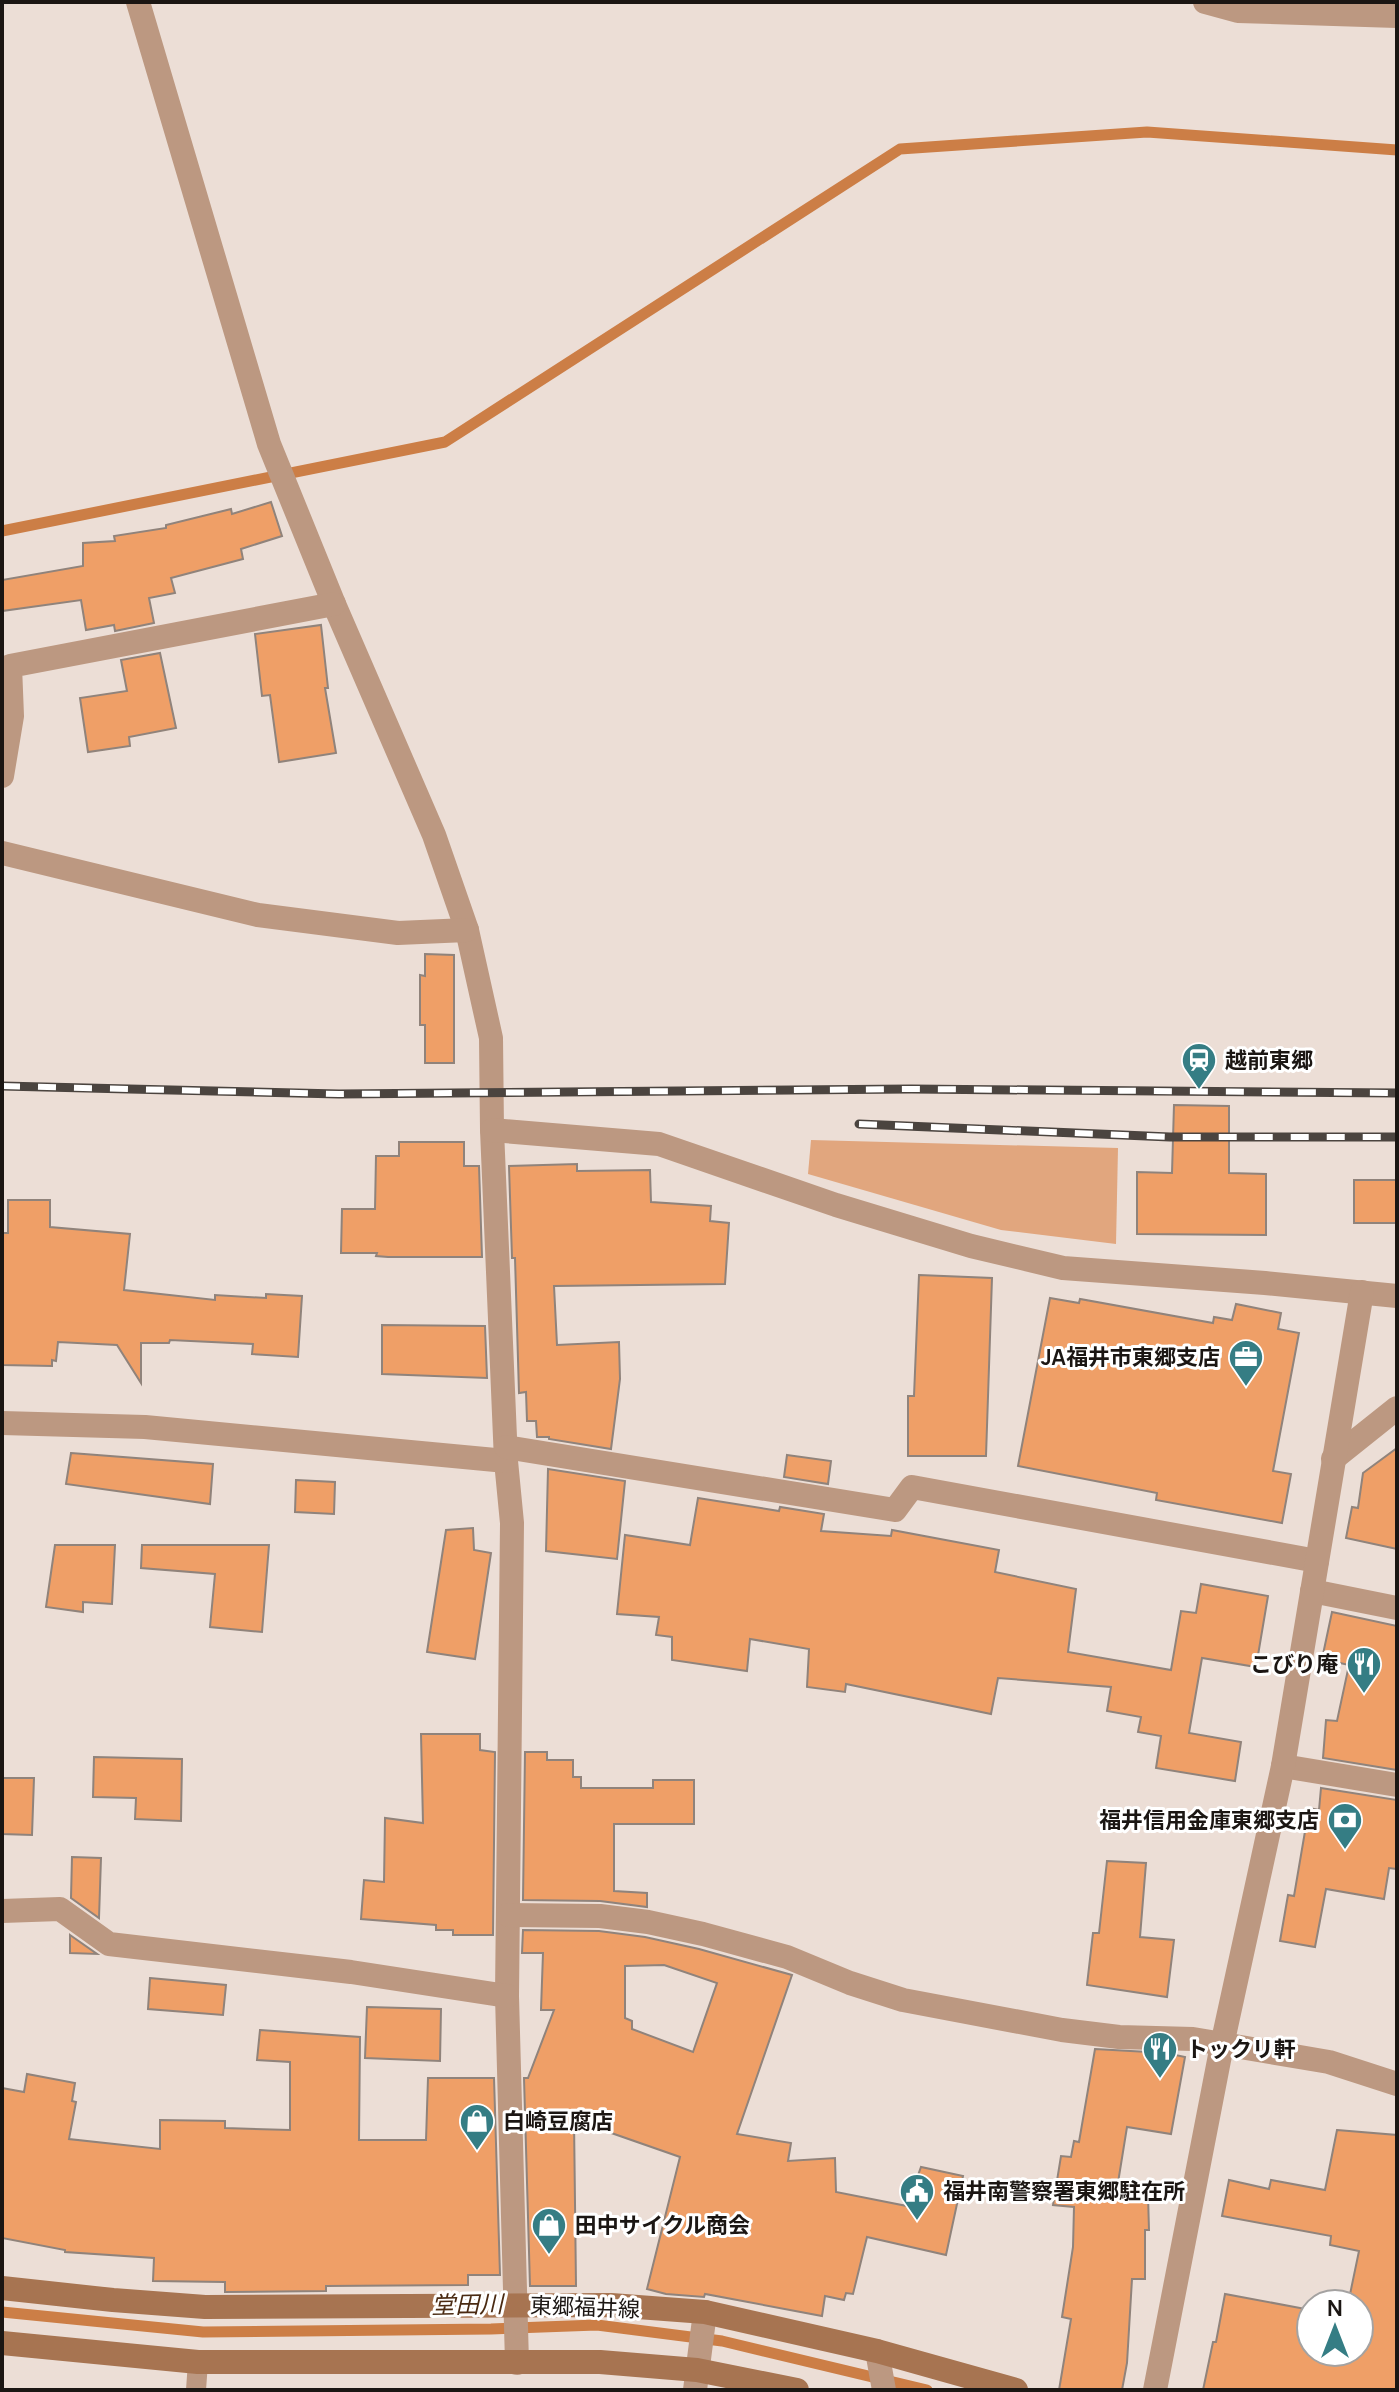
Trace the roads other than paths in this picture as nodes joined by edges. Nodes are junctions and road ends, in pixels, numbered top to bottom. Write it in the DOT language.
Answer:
graph roads {
  1 [pos="138,2"];
  2 [pos="1205,2"];
  3 [pos="1397,16"];
  4 [pos="334,604"];
  5 [pos="2,776"];
  6 [pos="2,853"];
  7 [pos="467,930"];
  8 [pos="492,1130"];
  9 [pos="1362,1292"];
  10 [pos="1397,1296"];
  11 [pos="1397,1408"];
  12 [pos="2,1423"];
  13 [pos="506,1454"];
  14 [pos="1333,1459"];
  15 [pos="1317,1561"];
  16 [pos="1312,1591"];
  17 [pos="1397,1608"];
  18 [pos="1283,1766"];
  19 [pos="1397,1785"];
  20 [pos="2,1911"];
  21 [pos="508,1915"];
  22 [pos="507,1996"];
  23 [pos="1222,2045"];
  24 [pos="1397,2084"];
  25 [pos="2,2288"];
  26 [pos="517,2305"];
  27 [pos="705,2312"];
  28 [pos="2,2343"];
  29 [pos="877,2351"];
  30 [pos="198,2362"];
  31 [pos="517,2363"];
  32 [pos="696,2380"];
  33 [pos="196,2390"];
  34 [pos="797,2390"];
  35 [pos="884,2390"];
  36 [pos="1016,2390"];
  37 [pos="1155,2390"];
  1 -- 4 [label="street"];
  2 -- 3 [label="street"];
  4 -- 5 [label="street"];
  4 -- 7 [label="street"];
  6 -- 7 [label="street"];
  7 -- 8 [label="street"];
  8 -- 9 [label="street"];
  8 -- 13 [label="street"];
  9 -- 10 [label="street"];
  9 -- 14 [label="street"];
  11 -- 14 [label="street"];
  12 -- 13 [label="street"];
  13 -- 15 [label="street"];
  13 -- 21 [label="street"];
  14 -- 15 [label="street"];
  15 -- 16 [label="street"];
  16 -- 17 [label="street"];
  16 -- 18 [label="street"];
  18 -- 19 [label="street"];
  18 -- 23 [label="street"];
  20 -- 22 [label="street"];
  21 -- 22 [label="street"];
  21 -- 23 [label="street"];
  22 -- 26 [label="street"];
  23 -- 24 [label="street"];
  23 -- 37 [label="street"];
  25 -- 26 [label="main road, 東郷福井線"];
  26 -- 27 [label="main road, 東郷福井線"];
  26 -- 31 [label="street"];
  27 -- 29 [label="main road, 東郷福井線"];
  27 -- 32 [label="street"];
  28 -- 30 [label="main road"];
  29 -- 35 [label="street"];
  29 -- 36 [label="main road, 東郷福井線"];
  30 -- 31 [label="main road"];
  30 -- 33 [label="lane"];
  31 -- 32 [label="main road"];
  32 -- 34 [label="main road"];
}
